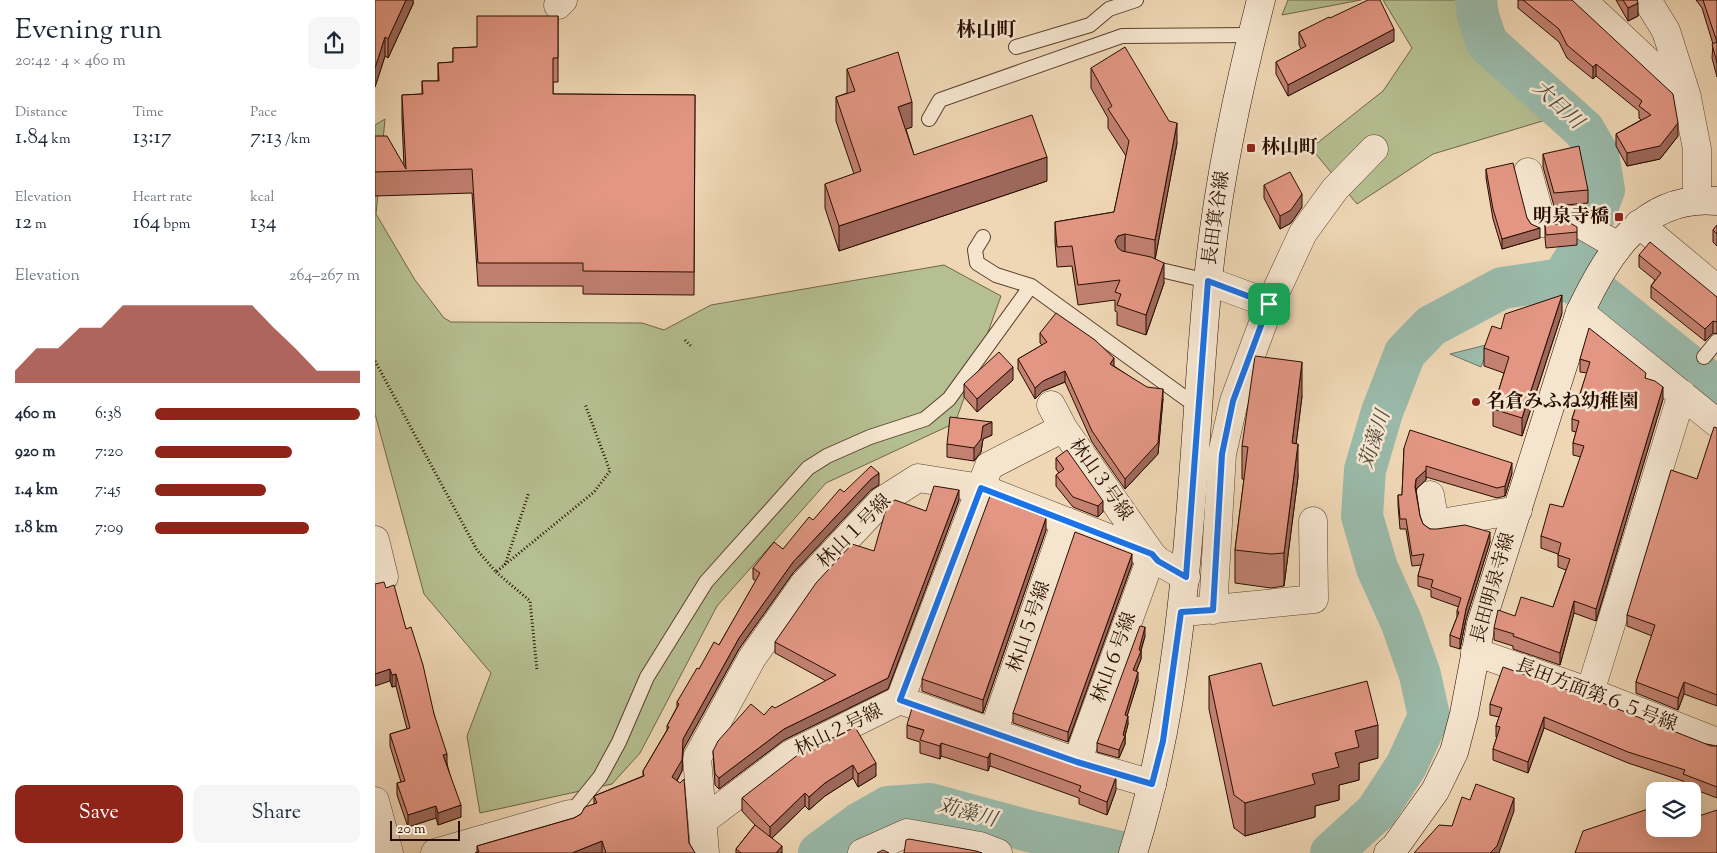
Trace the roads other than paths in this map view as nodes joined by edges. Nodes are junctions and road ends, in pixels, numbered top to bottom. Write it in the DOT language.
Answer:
graph roads {
  1 [pos="1136,0"];
  2 [pos="1261,0"];
  3 [pos="1582,0"];
  4 [pos="1647,0"];
  5 [pos="1252,36"];
  6 [pos="1016,46"];
  7 [pos="1687,98"];
  8 [pos="929,120"];
  9 [pos="1374,149"];
  10 [pos="1528,172"];
  11 [pos="1707,200"];
  12 [pos="1639,224"];
  13 [pos="1598,235"];
  14 [pos="983,237"];
  15 [pos="1134,264"];
  16 [pos="1208,281"];
  17 [pos="1031,286"];
  18 [pos="1717,289"];
  19 [pos="1269,304"];
  20 [pos="1580,312"];
  21 [pos="1717,341"];
  22 [pos="1704,357"];
  23 [pos="1681,394"];
  24 [pos="1051,405"];
  25 [pos="1199,408"];
  26 [pos="1717,424"];
  27 [pos="1063,428"];
  28 [pos="981,488"];
  29 [pos="1430,495"];
  30 [pos="1518,510"];
  31 [pos="1066,521"];
  32 [pos="1313,521"];
  33 [pos="375,540"];
  34 [pos="1152,554"];
  35 [pos="1186,577"];
  36 [pos="380,579"];
  37 [pos="1213,610"];
  38 [pos="1181,612"];
  39 [pos="1475,652"];
  40 [pos="1590,692"];
  41 [pos="900,700"];
  42 [pos="993,733"];
  43 [pos="1717,742"];
  44 [pos="1077,762"];
  45 [pos="1152,784"];
  46 [pos="375,801"];
  47 [pos="570,814"];
  48 [pos="704,820"];
  49 [pos="1135,845"];
  50 [pos="389,853"];
  51 [pos="435,853"];
  52 [pos="705,853"];
  53 [pos="862,853"];
  54 [pos="998,853"];
  55 [pos="1388,853"];
  1 -- 6 [label="lane"];
  2 -- 5 [label="street, 長田箕谷線"];
  3 -- 7 [label="street"];
  4 -- 7 [label="street"];
  5 -- 8 [label="lane"];
  5 -- 16 [label="street, 長田箕谷線"];
  7 -- 11 [label="street"];
  9 -- 19 [label="street"];
  10 -- 13 [label="street"];
  11 -- 12 [label="street, 長田明泉寺線"];
  12 -- 13 [label="street, 長田明泉寺線"];
  12 -- 18 [label="street"];
  13 -- 20 [label="street, 長田明泉寺線"];
  14 -- 17 [label="lane"];
  15 -- 16 [label="lane"];
  16 -- 19 [label="street"];
  16 -- 25 [label="street, 長田箕谷線"];
  17 -- 25 [label="lane"];
  17 -- 47 [label="lane"];
  19 -- 37 [label="street"];
  20 -- 23 [label="street"];
  20 -- 30 [label="street, 長田明泉寺線"];
  21 -- 22 [label="lane"];
  23 -- 26 [label="street"];
  23 -- 40 [label="street"];
  24 -- 27 [label="street, 林山３号線"];
  25 -- 35 [label="street, 長田箕谷線"];
  27 -- 28 [label="street, 林山２号線"];
  27 -- 34 [label="street, 林山３号線"];
  28 -- 31 [label="street, 林山１号線"];
  28 -- 41 [label="street, 林山２号線"];
  28 -- 48 [label="street, 林山１号線"];
  29 -- 30 [label="street"];
  30 -- 39 [label="street, 長田明泉寺線"];
  31 -- 34 [label="street, 林山１号線"];
  31 -- 42 [label="street, 林山５号線"];
  32 -- 37 [label="street"];
  33 -- 36 [label="street"];
  34 -- 35 [label="street, 林山１号線"];
  34 -- 44 [label="street, 林山６号線"];
  35 -- 38 [label="street, 長田箕谷線"];
  37 -- 38 [label="street"];
  38 -- 45 [label="street, 長田箕谷線"];
  39 -- 40 [label="street, 長田方面第６５号線"];
  39 -- 55 [label="street, 長田明泉寺線"];
  40 -- 43 [label="street, 長田方面第６５号線"];
  41 -- 42 [label="street"];
  41 -- 48 [label="street, 林山２号線"];
  42 -- 44 [label="street"];
  44 -- 45 [label="street"];
  45 -- 49 [label="street, 長田箕谷線"];
  46 -- 50 [label="street"];
  47 -- 51 [label="street"];
  48 -- 52 [label="street, 林山１号線"];
  53 -- 54 [label="street"];
}
